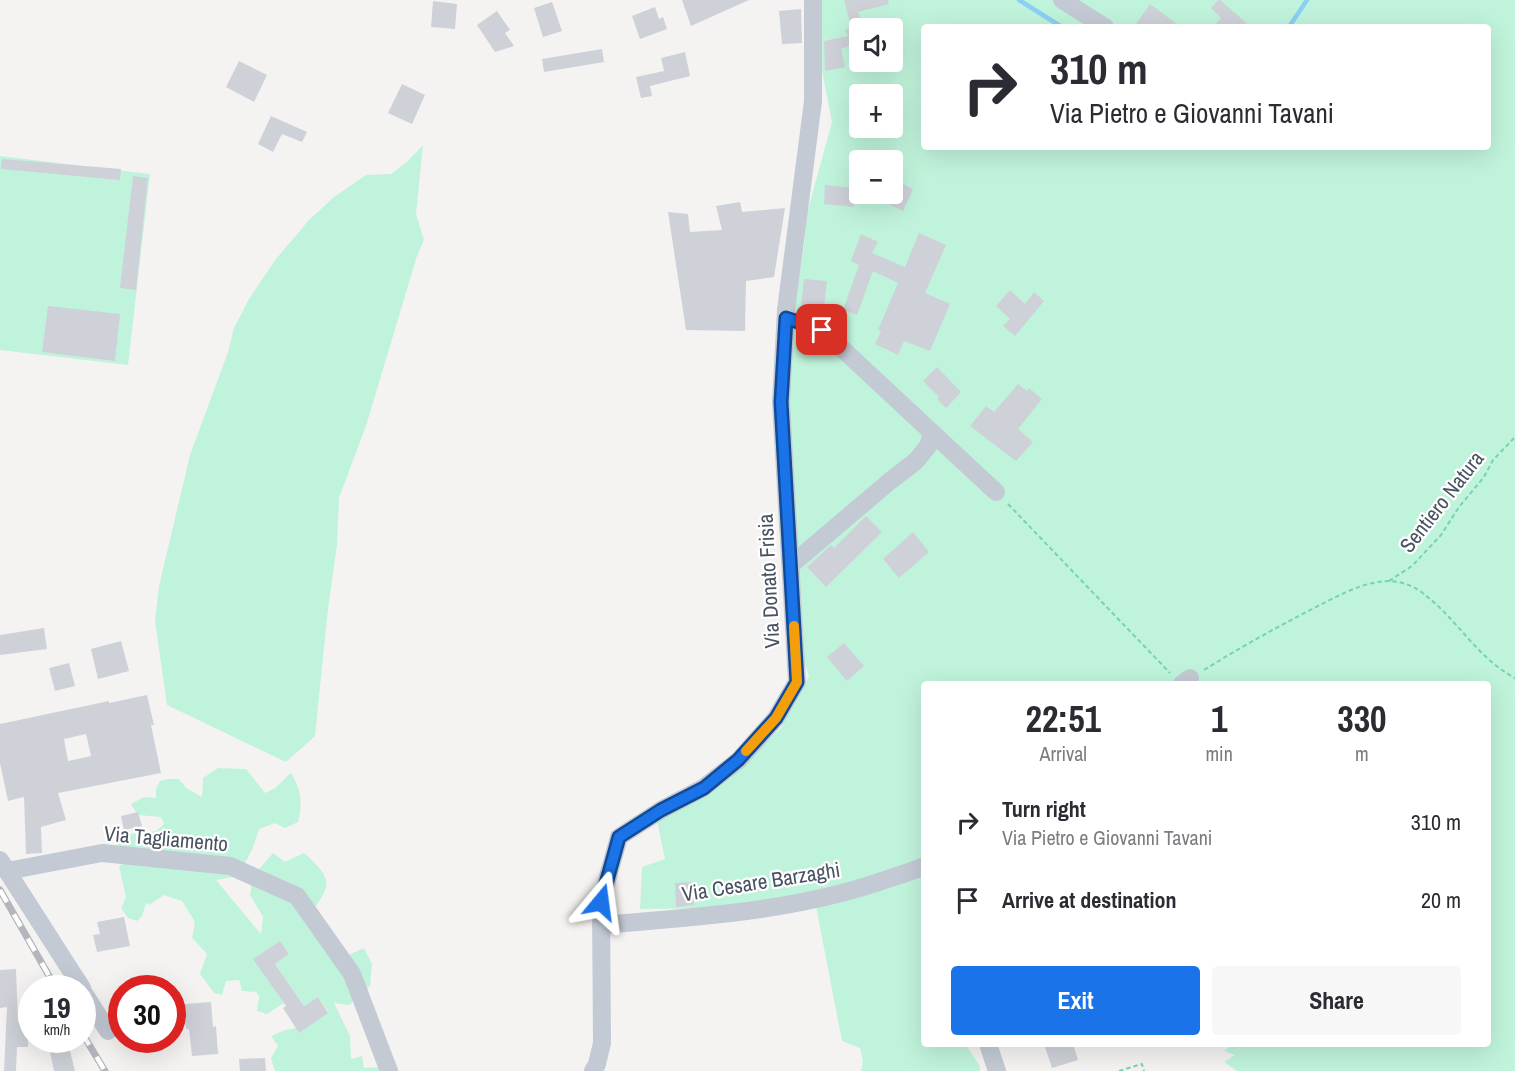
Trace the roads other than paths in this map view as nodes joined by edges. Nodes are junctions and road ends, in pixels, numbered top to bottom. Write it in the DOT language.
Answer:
graph roads {
  1 [pos="813,0"];
  2 [pos="1062,0"];
  3 [pos="1100,24"];
  4 [pos="786,318"];
  5 [pos="932,432"];
  6 [pos="996,492"];
  7 [pos="790,565"];
  8 [pos="3,865"];
  9 [pos="921,867"];
  10 [pos="601,925"];
  11 [pos="73,975"];
  12 [pos="96,1012"];
  13 [pos="108,1031"];
  14 [pos="989,1047"];
  15 [pos="389,1071"];
  16 [pos="593,1071"];
  17 [pos="997,1071"];
  1 -- 4 [label="street, Via Donato Frisia"];
  2 -- 3 [label="street"];
  4 -- 5 [label="street"];
  4 -- 7 [label="street, Via Donato Frisia"];
  5 -- 6 [label="street"];
  5 -- 7 [label="street"];
  7 -- 10 [label="street, Via Donato Frisia"];
  8 -- 11 [label="street"];
  8 -- 15 [label="street, Via Tagliamento"];
  9 -- 10 [label="street, Via Cesare Barzaghi"];
  10 -- 16 [label="street, Via Donato Frisia"];
  12 -- 13 [label="street"];
  14 -- 17 [label="street"];
}
